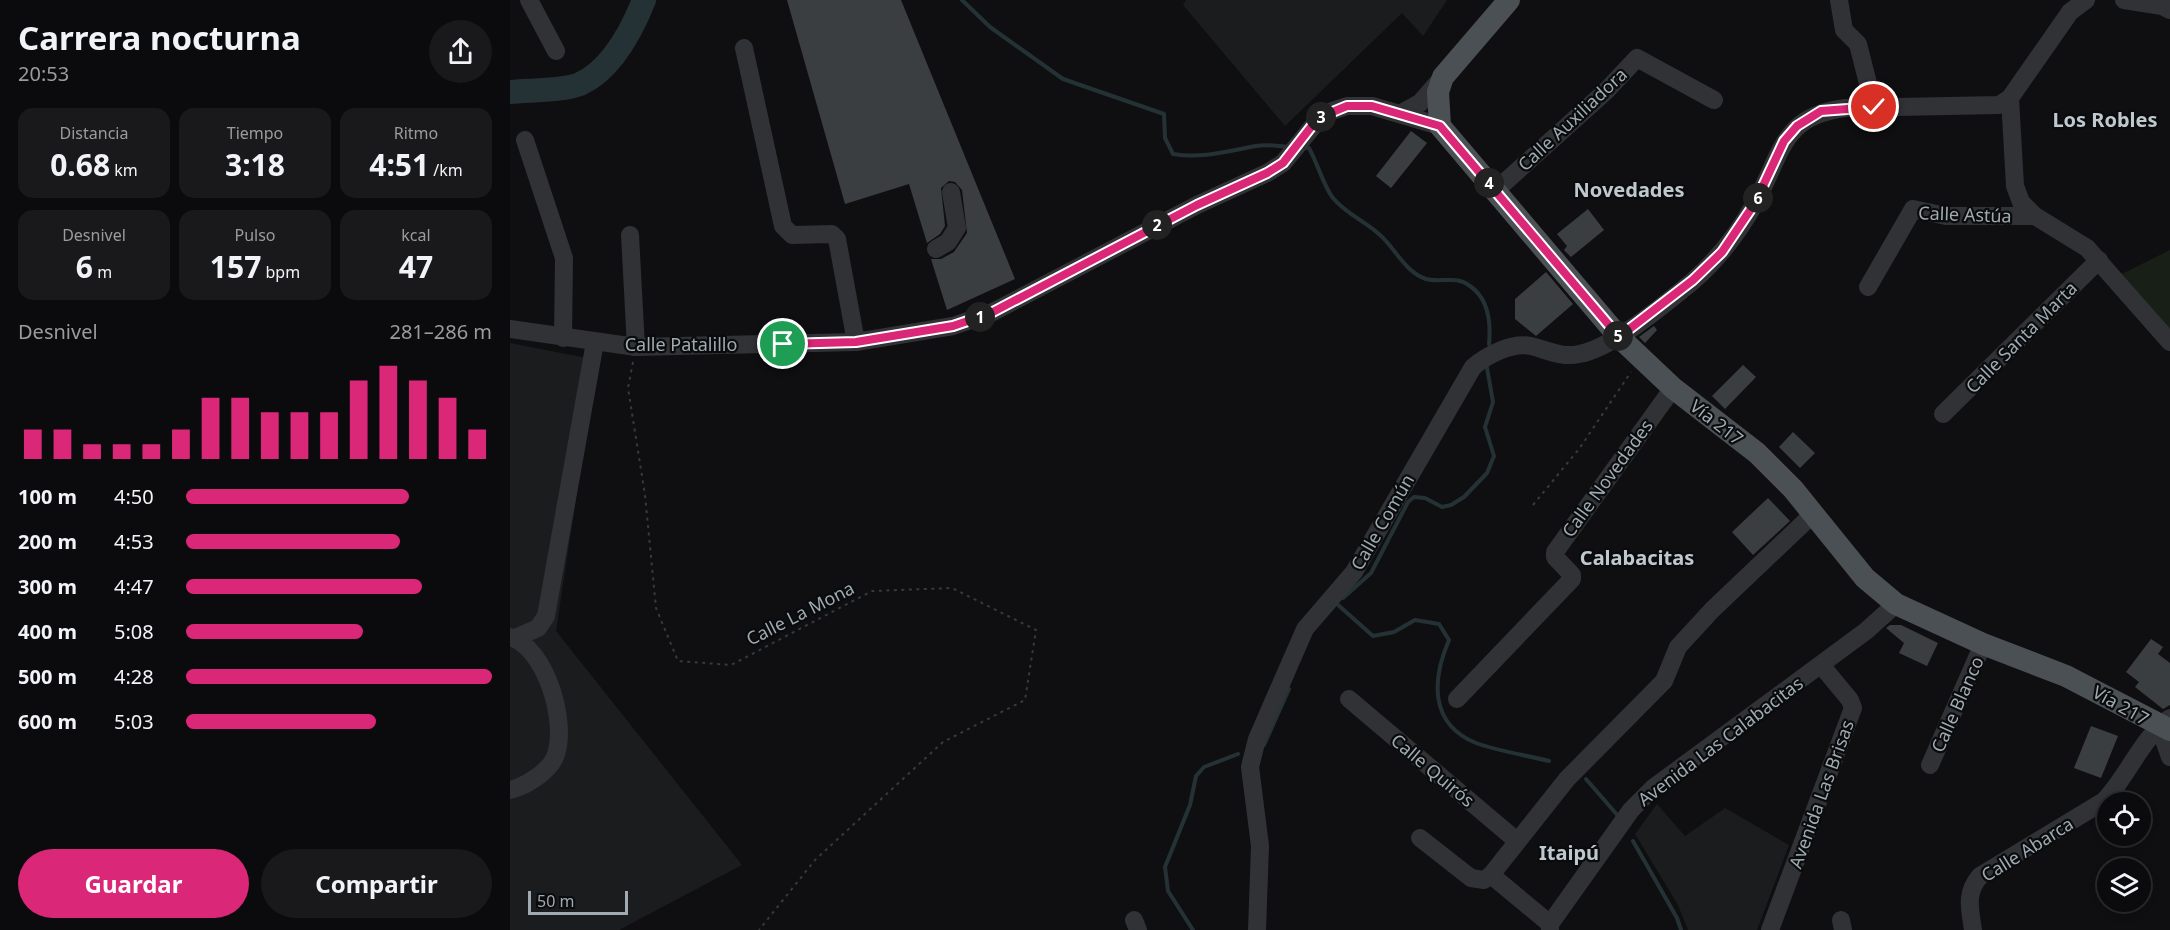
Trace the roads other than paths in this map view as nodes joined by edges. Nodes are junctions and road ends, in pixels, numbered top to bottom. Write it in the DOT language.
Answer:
graph roads {
  1 [pos="530,0"];
  2 [pos="1509,0"];
  3 [pos="1839,0"];
  4 [pos="2086,0"];
  5 [pos="2124,0"];
  6 [pos="2170,10"];
  7 [pos="744,48"];
  8 [pos="556,51"];
  9 [pos="1443,77"];
  10 [pos="2010,98"];
  11 [pos="1714,100"];
  12 [pos="1874,107"];
  13 [pos="1400,114"];
  14 [pos="1440,126"];
  15 [pos="525,140"];
  16 [pos="1495,191"];
  17 [pos="951,192"];
  18 [pos="2035,216"];
  19 [pos="630,235"];
  20 [pos="936,249"];
  21 [pos="2099,260"];
  22 [pos="1868,287"];
  23 [pos="510,329"];
  24 [pos="1619,337"];
  25 [pos="563,338"];
  26 [pos="595,342"];
  27 [pos="856,342"];
  28 [pos="2170,342"];
  29 [pos="636,347"];
  30 [pos="1673,388"];
  31 [pos="1943,414"];
  32 [pos="1812,514"];
  33 [pos="1896,604"];
  34 [pos="512,637"];
  35 [pos="1983,644"];
  36 [pos="1821,665"];
  37 [pos="1349,699"];
  38 [pos="1457,699"];
  39 [pos="2166,725"];
  40 [pos="2170,756"];
  41 [pos="1930,765"];
  42 [pos="510,790"];
  43 [pos="1420,838"];
  44 [pos="1517,840"];
  45 [pos="1491,875"];
  46 [pos="1550,927"];
  47 [pos="1257,930"];
  48 [pos="1770,930"];
  49 [pos="1973,930"];
  1 -- 8 [label="street"];
  2 -- 9 [label="main road"];
  3 -- 12 [label="street"];
  4 -- 10 [label="street"];
  5 -- 6 [label="street"];
  7 -- 27 [label="street"];
  9 -- 13 [label="street"];
  9 -- 14 [label="main road"];
  10 -- 12 [label="street, Calle Común"];
  10 -- 18 [label="street"];
  11 -- 16 [label="street, Calle Auxiliadora"];
  12 -- 24 [label="street, Calle Común"];
  13 -- 14 [label="street, Calle Patalillo"];
  13 -- 27 [label="street, Calle Patalillo"];
  14 -- 16 [label="main road, Vía 217"];
  15 -- 25 [label="street"];
  16 -- 24 [label="main road, Vía 217"];
  17 -- 20 [label="street"];
  18 -- 21 [label="street"];
  18 -- 22 [label="street, Calle Astúa"];
  19 -- 29 [label="street"];
  21 -- 28 [label="street"];
  21 -- 31 [label="street, Calle Santa Marta"];
  23 -- 25 [label="street, Calle Patalillo"];
  24 -- 30 [label="main road, Vía 217"];
  24 -- 47 [label="street, Calle Común"];
  25 -- 26 [label="street, Calle Patalillo"];
  26 -- 29 [label="street, Calle Patalillo"];
  26 -- 34 [label="street"];
  27 -- 29 [label="street, Calle Patalillo"];
  30 -- 32 [label="main road, Vía 217"];
  30 -- 38 [label="street, Calle Novedades"];
  32 -- 33 [label="main road, Vía 217"];
  32 -- 44 [label="street"];
  33 -- 35 [label="main road, Vía 217"];
  33 -- 36 [label="street, Avenida Las Calabacitas"];
  34 -- 42 [label="street"];
  35 -- 39 [label="main road, Vía 217"];
  35 -- 41 [label="street, Calle Blanco"];
  36 -- 46 [label="street, Avenida Las Calabacitas"];
  36 -- 48 [label="street, Avenida Las Brisas"];
  37 -- 44 [label="street, Calle Quirós"];
  39 -- 40 [label="street"];
  39 -- 49 [label="street, Calle Abarca"];
  43 -- 45 [label="street"];
  44 -- 45 [label="street"];
  45 -- 46 [label="street"];
}
